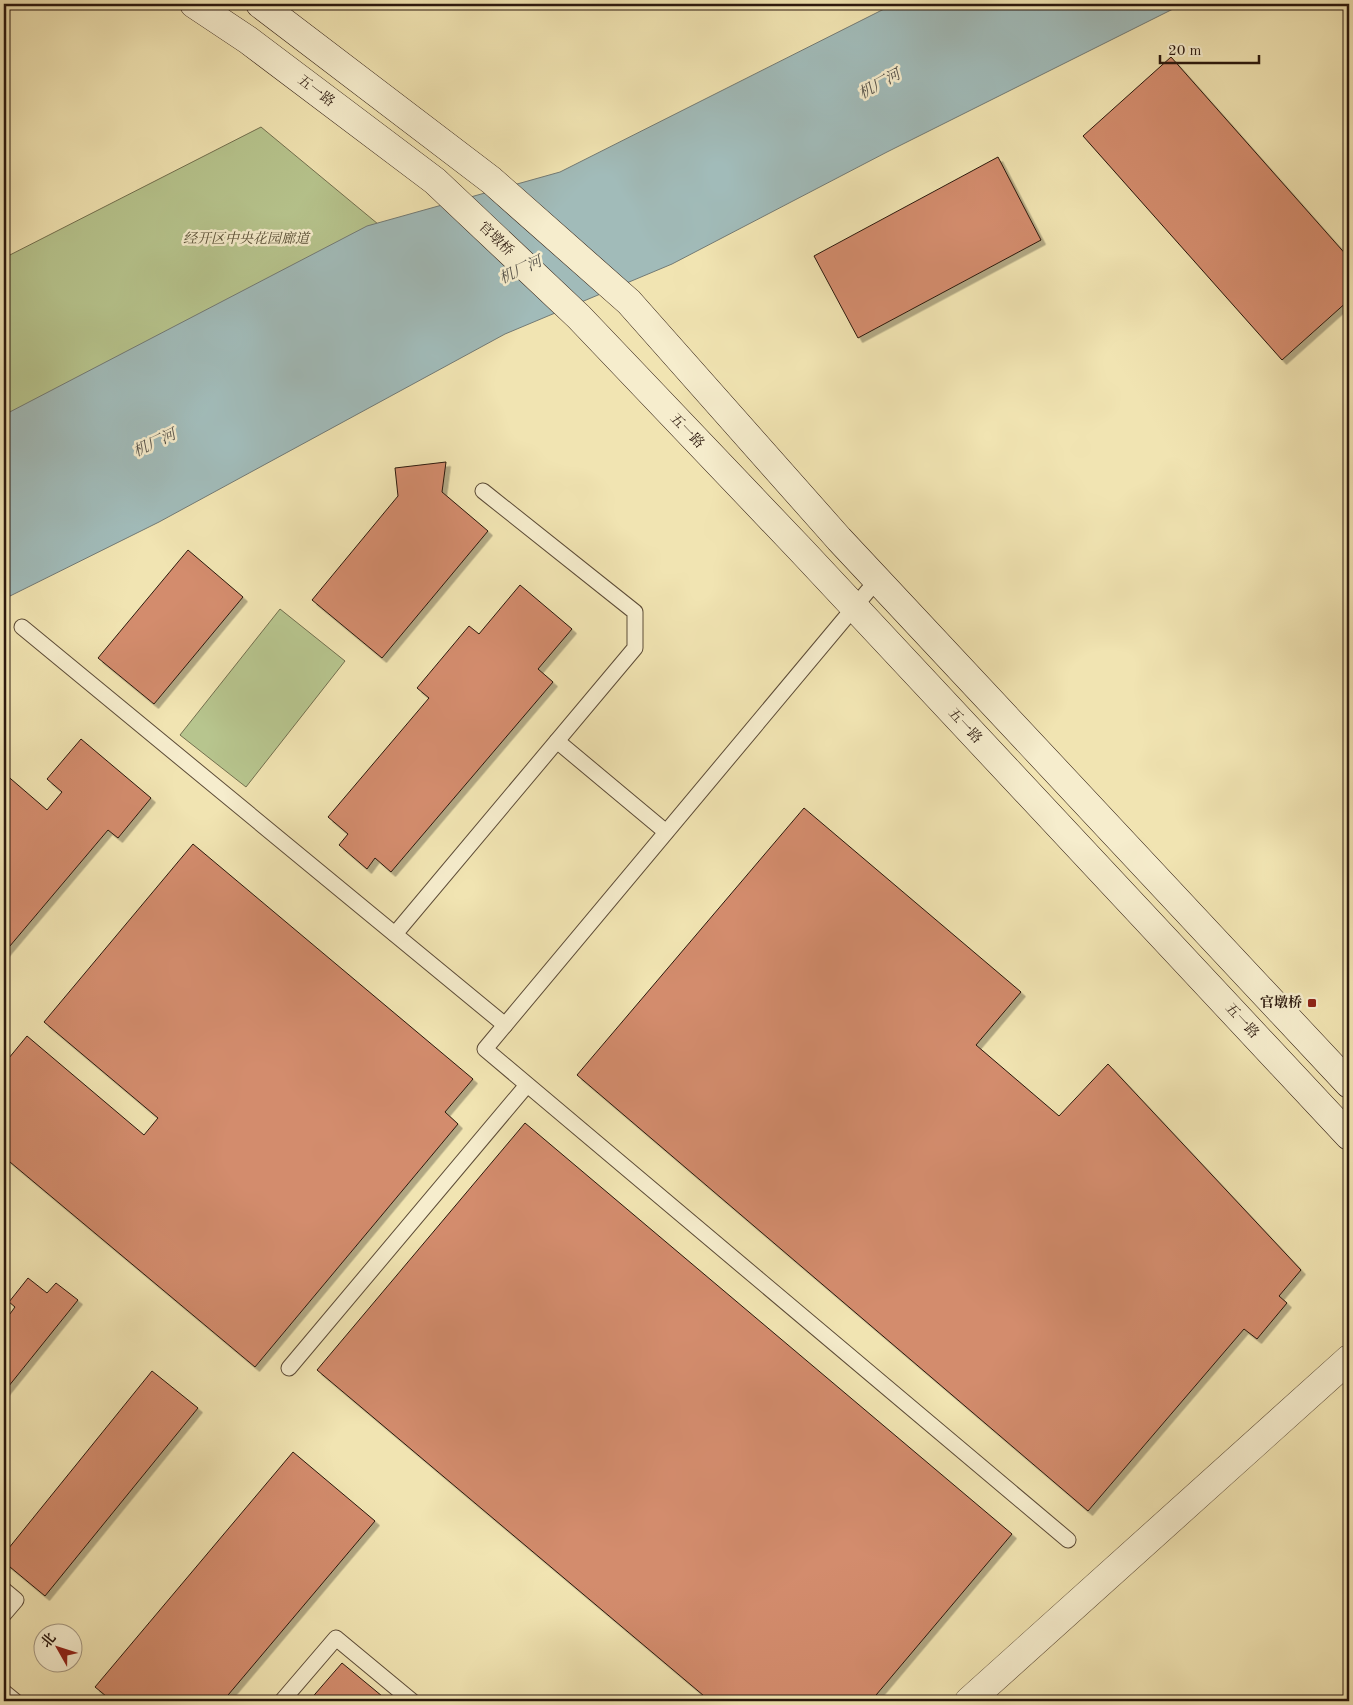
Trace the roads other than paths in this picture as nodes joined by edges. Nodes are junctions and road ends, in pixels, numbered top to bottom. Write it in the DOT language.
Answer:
graph roads {
  1 [pos="194,4"];
  2 [pos="260,4"];
  3 [pos="435,181"];
  4 [pos="578,317"];
  5 [pos="483,491"];
  6 [pos="877,580"];
  7 [pos="854,607"];
  8 [pos="22,627"];
  9 [pos="557,741"];
  10 [pos="666,832"];
  11 [pos="395,934"];
  12 [pos="506,1025"];
  13 [pos="1349,1084"];
  14 [pos="527,1085"];
  15 [pos="1349,1136"];
  16 [pos="1349,1359"];
  17 [pos="289,1368"];
  18 [pos="1068,1540"];
  19 [pos="4,1590"];
  20 [pos="4,1614"];
  21 [pos="4,1692"];
  22 [pos="15,1701"];
  23 [pos="282,1701"];
  24 [pos="412,1701"];
  25 [pos="969,1701"];
  1 -- 3 [label="main road, 五一路"];
  2 -- 6 [label="main road"];
  3 -- 4 [label="main road, 官墩桥"];
  4 -- 7 [label="main road, 五一路"];
  5 -- 9 [label="lane"];
  6 -- 7 [label="lane"];
  6 -- 13 [label="main road"];
  7 -- 10 [label="lane"];
  7 -- 15 [label="main road, 五一路"];
  8 -- 11 [label="lane"];
  9 -- 10 [label="lane"];
  9 -- 11 [label="lane"];
  10 -- 12 [label="lane"];
  11 -- 12 [label="lane"];
  12 -- 14 [label="lane"];
  14 -- 17 [label="lane"];
  14 -- 18 [label="lane"];
  16 -- 25 [label="main road"];
  19 -- 20 [label="lane"];
  21 -- 22 [label="lane"];
  23 -- 24 [label="lane"];
}
